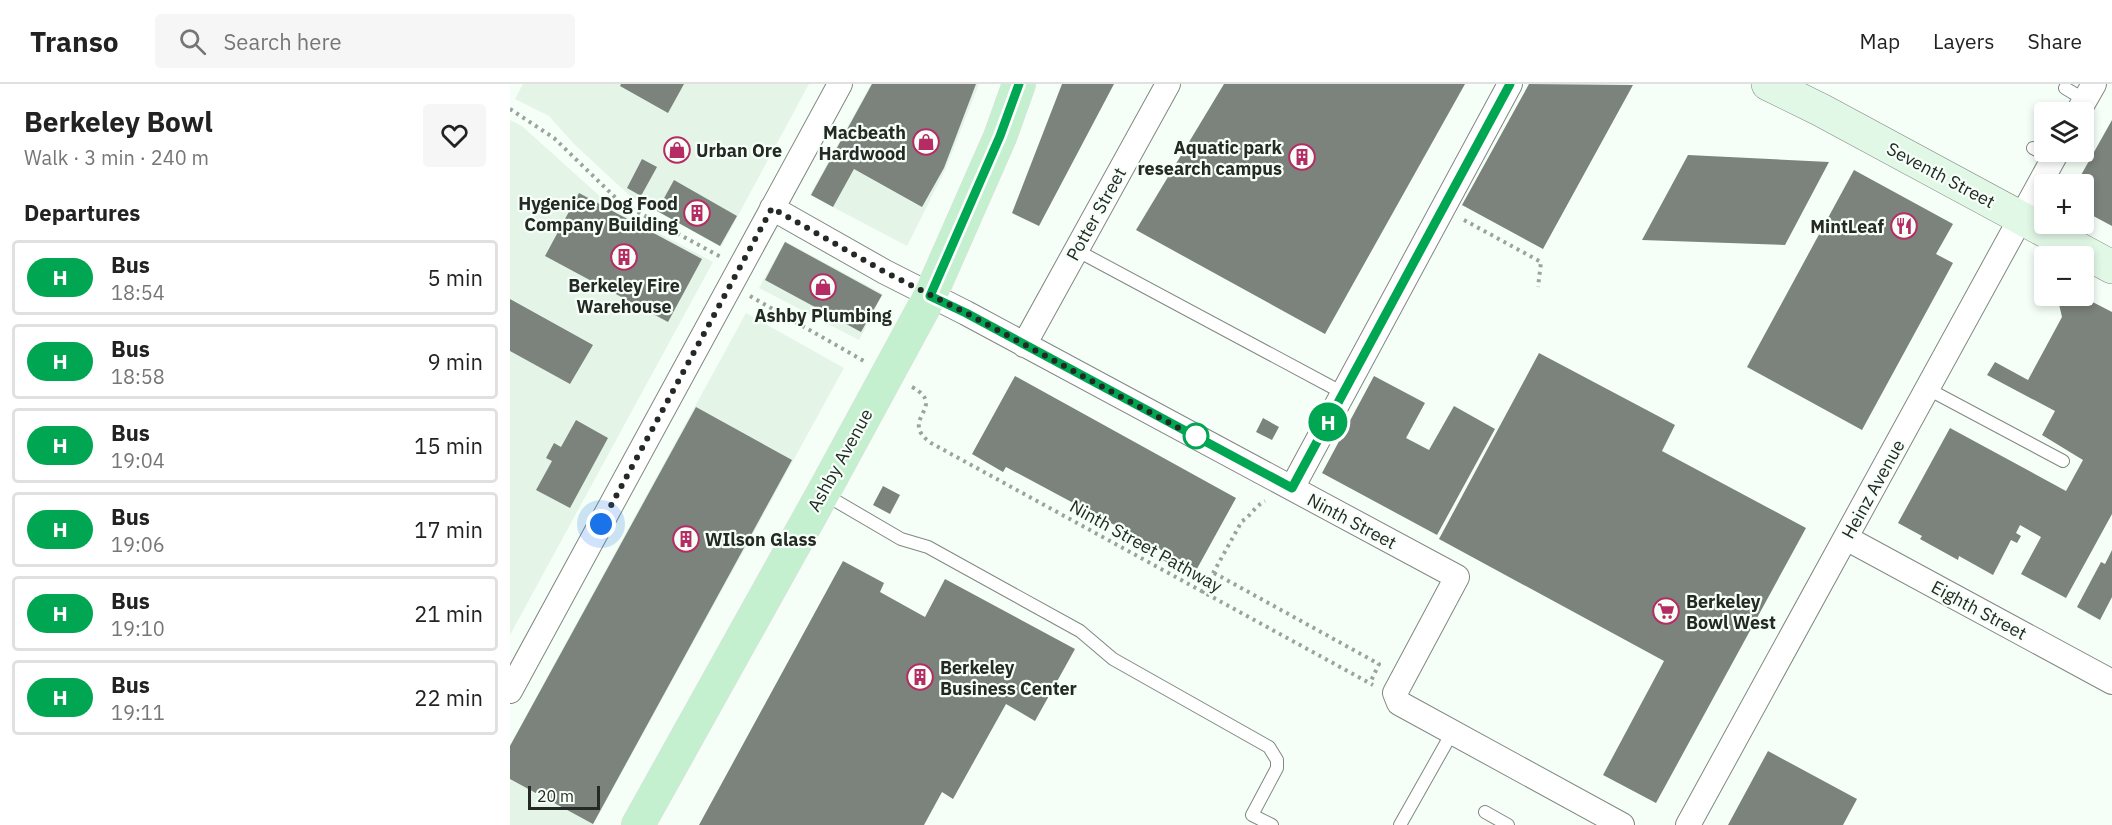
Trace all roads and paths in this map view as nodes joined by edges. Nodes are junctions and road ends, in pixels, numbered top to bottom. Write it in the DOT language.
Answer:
graph roads {
  1 [pos="840,84"];
  2 [pos="1019,84"];
  3 [pos="1168,84"];
  4 [pos="1510,84"];
  5 [pos="1768,84"];
  6 [pos="510,109"];
  7 [pos="2044,162"];
  8 [pos="772,208"];
  9 [pos="1442,211"];
  10 [pos="2021,218"];
  11 [pos="1077,250"];
  12 [pos="2112,267"];
  13 [pos="735,276"];
  14 [pos="1538,287"];
  15 [pos="930,296"];
  16 [pos="1024,345"];
  17 [pos="848,352"];
  18 [pos="1928,389"];
  19 [pos="921,392"];
  20 [pos="1344,393"];
  21 [pos="2062,461"];
  22 [pos="1292,488"];
  23 [pos="823,493"];
  24 [pos="1846,538"];
  25 [pos="1214,573"];
  26 [pos="1202,593"];
  27 [pos="2112,682"];
  28 [pos="1370,683"];
  29 [pos="510,691"];
  30 [pos="1400,703"];
  31 [pos="1453,731"];
  32 [pos="1485,812"];
  33 [pos="638,825"];
  34 [pos="1272,825"];
  35 [pos="1400,825"];
  36 [pos="1508,825"];
  37 [pos="1622,825"];
  38 [pos="1688,825"];
  1 -- 8 [label="street"];
  2 -- 15 [label="main road, Ashby Avenue"];
  3 -- 11 [label="street, Potter Street"];
  4 -- 9 [label="street"];
  5 -- 10 [label="street, Seventh Street"];
  6 -- 13 [label="path"];
  7 -- 10 [label="street, Heinz Avenue"];
  8 -- 13 [label="street"];
  8 -- 15 [label="street, Ninth Street"];
  9 -- 14 [label="path"];
  9 -- 20 [label="street"];
  10 -- 12 [label="street, Seventh Street"];
  10 -- 18 [label="street, Heinz Avenue"];
  11 -- 16 [label="street, Potter Street"];
  11 -- 20 [label="lane"];
  13 -- 17 [label="path"];
  13 -- 29 [label="street"];
  15 -- 16 [label="street, Ninth Street"];
  15 -- 23 [label="main road, Ashby Avenue"];
  16 -- 22 [label="street, Ninth Street"];
  18 -- 21 [label="lane"];
  18 -- 24 [label="street, Heinz Avenue"];
  19 -- 26 [label="path, Ninth Street Pathway"];
  20 -- 22 [label="street"];
  22 -- 25 [label="path"];
  22 -- 30 [label="street, Ninth Street"];
  23 -- 33 [label="main road, Ashby Avenue"];
  23 -- 34 [label="lane"];
  24 -- 27 [label="street, Eighth Street"];
  24 -- 38 [label="street, Heinz Avenue"];
  25 -- 26 [label="path"];
  25 -- 28 [label="path"];
  26 -- 28 [label="path, Ninth Street Pathway"];
  28 -- 30 [label="path, Ninth Street Pathway"];
  30 -- 31 [label="street"];
  31 -- 35 [label="lane"];
  31 -- 37 [label="street"];
  32 -- 36 [label="lane"];
}
